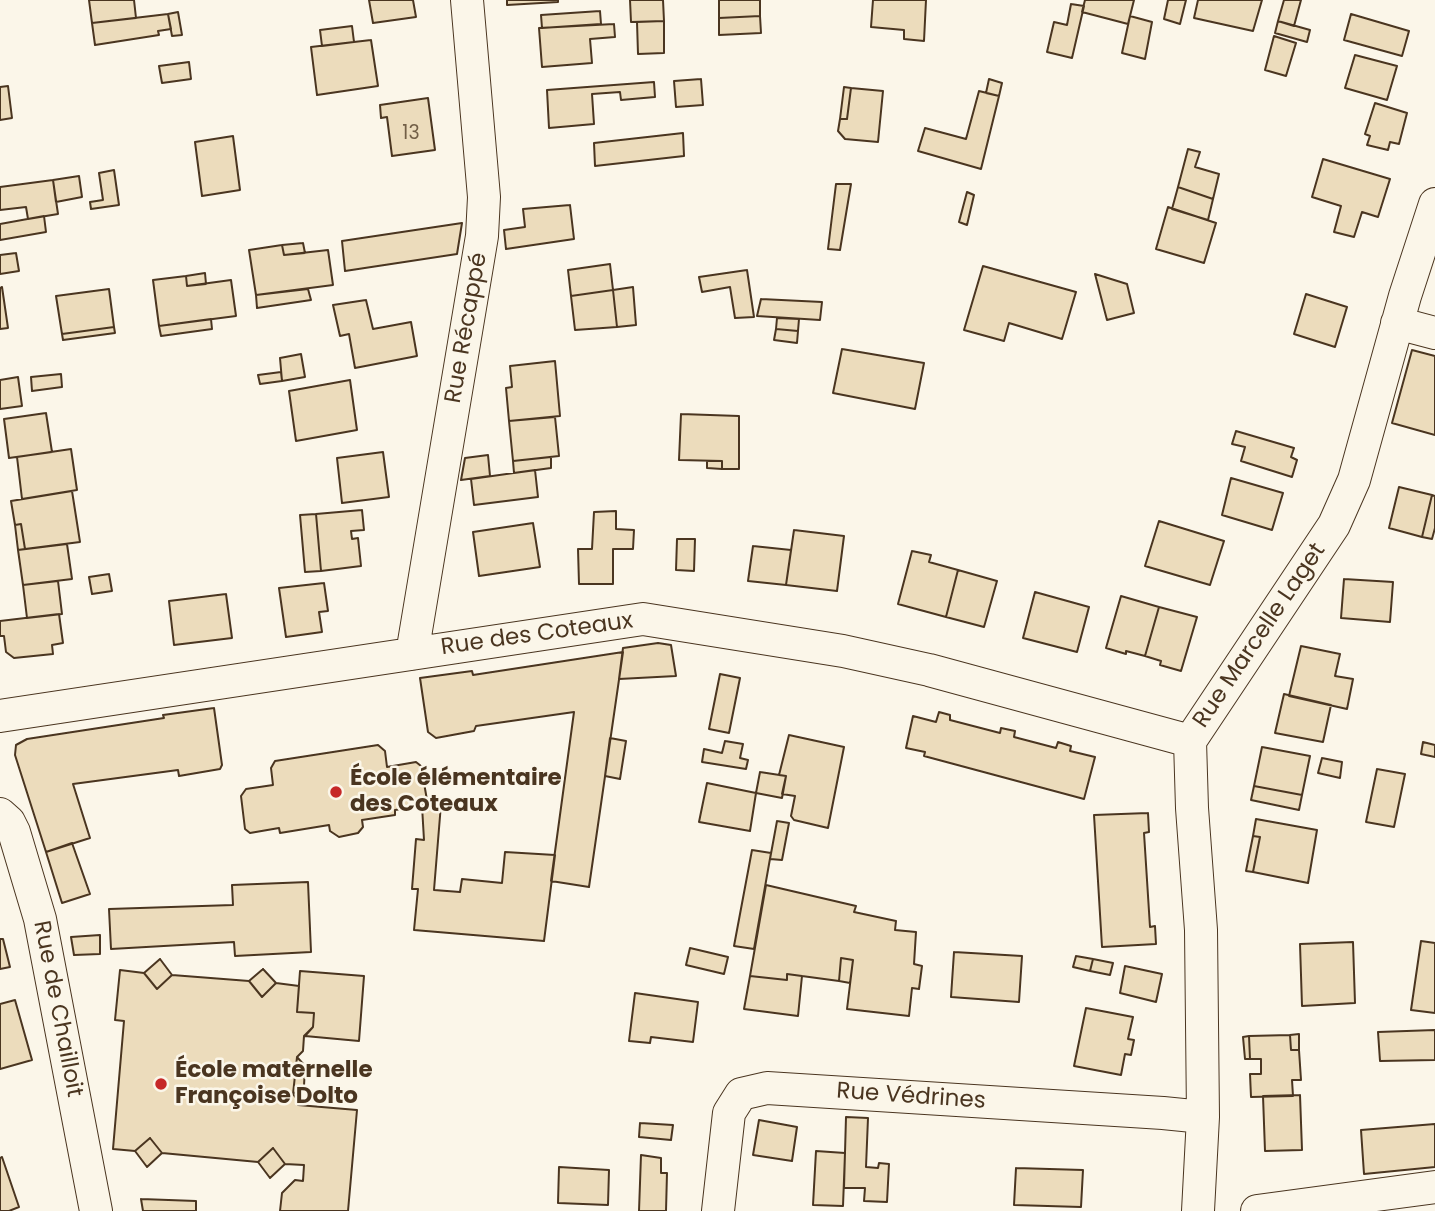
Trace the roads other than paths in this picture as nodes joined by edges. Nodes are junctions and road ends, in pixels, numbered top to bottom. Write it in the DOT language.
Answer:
graph roads {
  1 [pos="467,0"];
  2 [pos="1435,204"];
  3 [pos="1397,323"];
  4 [pos="1435,333"];
  5 [pos="412,654"];
  6 [pos="0,716"];
  7 [pos="1190,741"];
  8 [pos="0,814"];
  9 [pos="1203,1117"];
  10 [pos="1435,1187"];
  11 [pos="96,1211"];
  12 [pos="718,1211"];
  13 [pos="1198,1211"];
  14 [pos="1257,1211"];
  1 -- 5 [label="street, Rue Récappé"];
  2 -- 3 [label="street, Rue Marcelle Laget"];
  3 -- 4 [label="street"];
  3 -- 7 [label="street, Rue Marcelle Laget"];
  5 -- 6 [label="street, Rue des Coteaux"];
  5 -- 7 [label="street, Rue des Coteaux"];
  7 -- 9 [label="street, Rue Marcelle Laget"];
  8 -- 11 [label="street, Rue de Chailloit"];
  9 -- 12 [label="street, Rue Védrines"];
  9 -- 13 [label="street, Rue Marcelle Laget"];
  10 -- 14 [label="street"];
}
